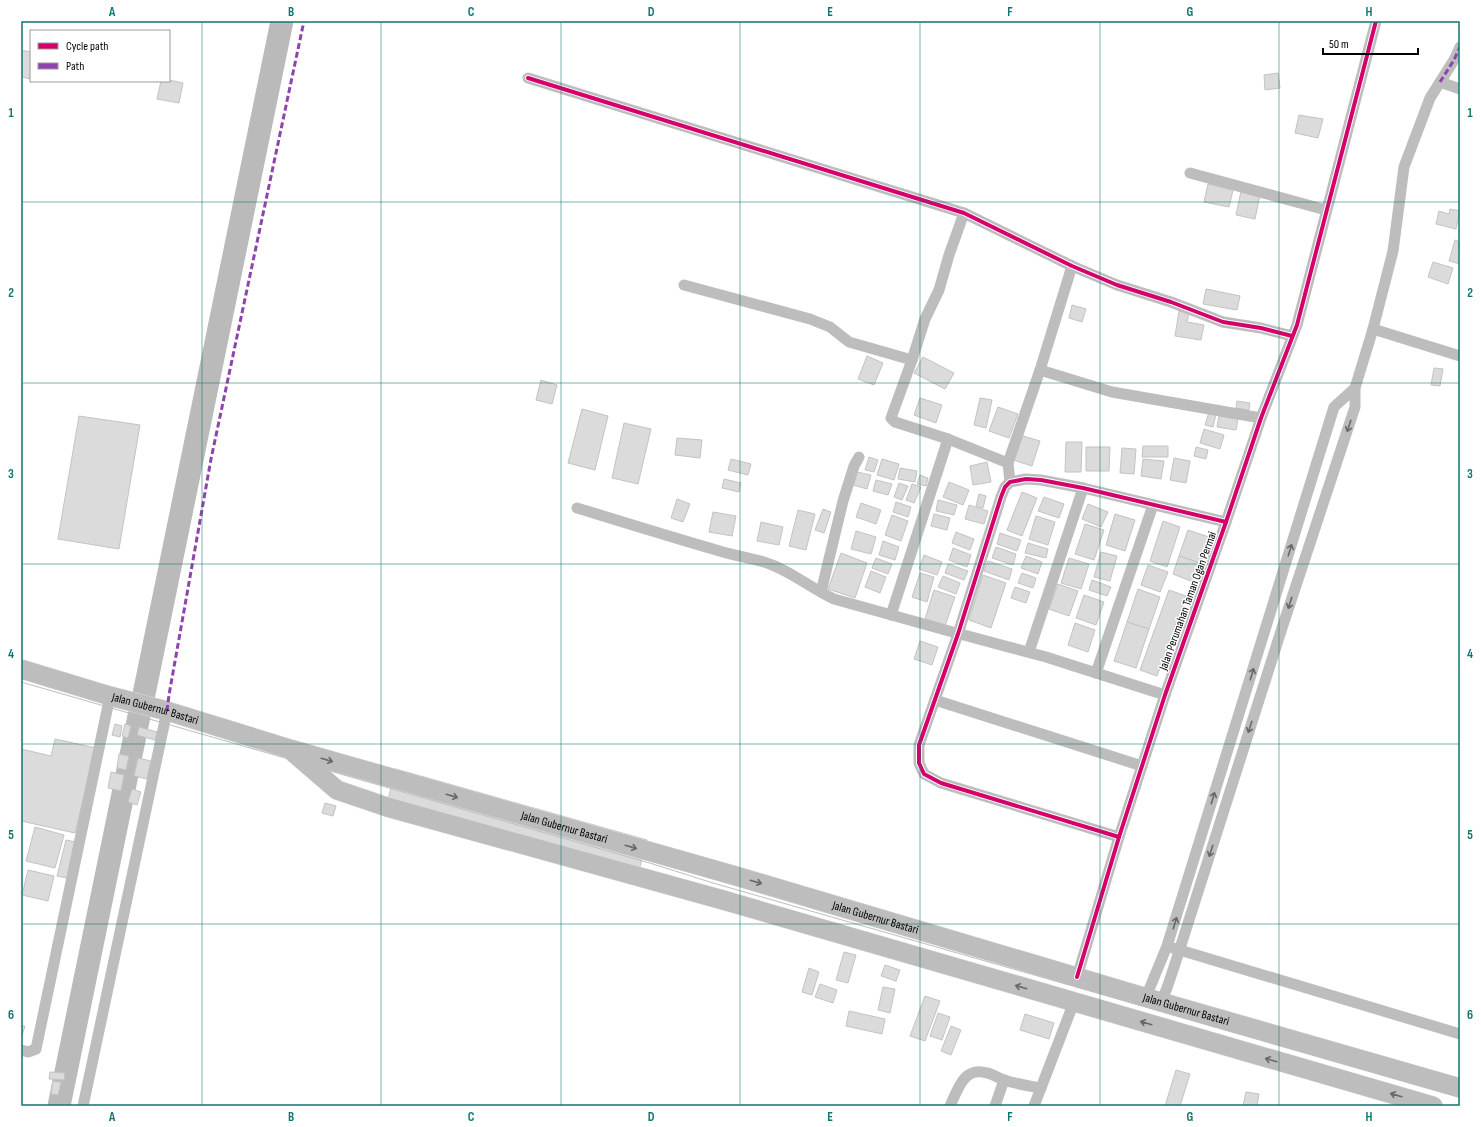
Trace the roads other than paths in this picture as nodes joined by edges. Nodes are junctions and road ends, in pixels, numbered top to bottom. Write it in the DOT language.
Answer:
graph roads {
  1 [pos="1376,21"];
  2 [pos="1460,47"];
  3 [pos="528,78"];
  4 [pos="1440,82"];
  5 [pos="1460,89"];
  6 [pos="1190,173"];
  7 [pos="1326,210"];
  8 [pos="964,213"];
  9 [pos="1072,266"];
  10 [pos="684,285"];
  11 [pos="1373,329"];
  12 [pos="1292,336"];
  13 [pos="1460,356"];
  14 [pos="912,360"];
  15 [pos="1040,370"];
  16 [pos="1355,388"];
  17 [pos="1261,418"];
  18 [pos="948,438"];
  19 [pos="859,457"];
  20 [pos="1008,463"];
  21 [pos="1010,482"];
  22 [pos="1083,488"];
  23 [pos="1153,504"];
  24 [pos="578,508"];
  25 [pos="1226,522"];
  26 [pos="821,592"];
  27 [pos="891,615"];
  28 [pos="958,634"];
  29 [pos="1029,652"];
  30 [pos="21,669"];
  31 [pos="1096,673"];
  32 [pos="1165,695"];
  33 [pos="110,696"];
  34 [pos="935,700"];
  35 [pos="167,711"];
  36 [pos="290,749"];
  37 [pos="1142,766"];
  38 [pos="1119,837"];
  39 [pos="736,876"];
  40 [pos="723,900"];
  41 [pos="1167,946"];
  42 [pos="1180,950"];
  43 [pos="1077,977"];
  44 [pos="1157,993"];
  45 [pos="1074,1002"];
  46 [pos="1460,1034"];
  47 [pos="21,1050"];
  48 [pos="1004,1080"];
  49 [pos="1041,1088"];
  50 [pos="1460,1088"];
  51 [pos="83,1106"];
  52 [pos="950,1106"];
  53 [pos="995,1106"];
  54 [pos="1034,1106"];
  55 [pos="1433,1106"];
  1 -- 7 [label="street, Jalan Perumahan Taman Ogan Permai"];
  2 -- 4 [label="street"];
  3 -- 8 [label="street"];
  4 -- 5 [label="street"];
  4 -- 11 [label="street"];
  6 -- 7 [label="street"];
  7 -- 12 [label="street, Jalan Perumahan Taman Ogan Permai"];
  8 -- 9 [label="street"];
  8 -- 14 [label="street"];
  9 -- 12 [label="street"];
  9 -- 15 [label="street"];
  10 -- 14 [label="street"];
  11 -- 13 [label="street"];
  11 -- 16 [label="street"];
  12 -- 17 [label="street, Jalan Perumahan Taman Ogan Permai"];
  14 -- 18 [label="street"];
  15 -- 17 [label="street"];
  15 -- 20 [label="street"];
  41 -- 16 [label="street, one-way"];
  16 -- 42 [label="street, one-way"];
  17 -- 25 [label="street, Jalan Perumahan Taman Ogan Permai"];
  18 -- 20 [label="street"];
  18 -- 27 [label="street"];
  19 -- 26 [label="street"];
  20 -- 21 [label="street"];
  21 -- 22 [label="street"];
  21 -- 28 [label="street"];
  22 -- 23 [label="street"];
  22 -- 29 [label="street"];
  23 -- 25 [label="street"];
  23 -- 31 [label="street"];
  24 -- 26 [label="street"];
  25 -- 32 [label="street, Jalan Perumahan Taman Ogan Permai"];
  26 -- 27 [label="street"];
  27 -- 28 [label="street"];
  28 -- 29 [label="street"];
  28 -- 34 [label="street"];
  29 -- 31 [label="street"];
  30 -- 33 [label="highway, Jalan Gubernur Bastari"];
  31 -- 32 [label="street"];
  32 -- 37 [label="street, Jalan Perumahan Taman Ogan Permai"];
  33 -- 35 [label="highway, Jalan Gubernur Bastari"];
  33 -- 47 [label="street"];
  34 -- 37 [label="street"];
  34 -- 38 [label="street"];
  35 -- 36 [label="highway, Jalan Gubernur Bastari"];
  35 -- 51 [label="street"];
  36 -- 39 [label="highway, Jalan Gubernur Bastari, one-way"];
  36 -- 40 [label="highway, Jalan Gubernur Bastari"];
  37 -- 38 [label="street, Jalan Perumahan Taman Ogan Permai"];
  38 -- 43 [label="street, Jalan Perumahan Taman Ogan Permai"];
  39 -- 40 [label="highway"];
  39 -- 43 [label="highway, Jalan Gubernur Bastari, one-way"];
  45 -- 40 [label="highway, Jalan Gubernur Bastari, one-way"];
  41 -- 42 [label="street"];
  41 -- 44 [label="street"];
  42 -- 44 [label="street"];
  42 -- 46 [label="street"];
  43 -- 44 [label="highway, Jalan Gubernur Bastari"];
  44 -- 50 [label="highway, Jalan Gubernur Bastari"];
  45 -- 49 [label="street"];
  55 -- 45 [label="highway, Jalan Gubernur Bastari, one-way"];
  48 -- 49 [label="street"];
  48 -- 52 [label="street"];
  48 -- 53 [label="street"];
  49 -- 54 [label="street"];
}
